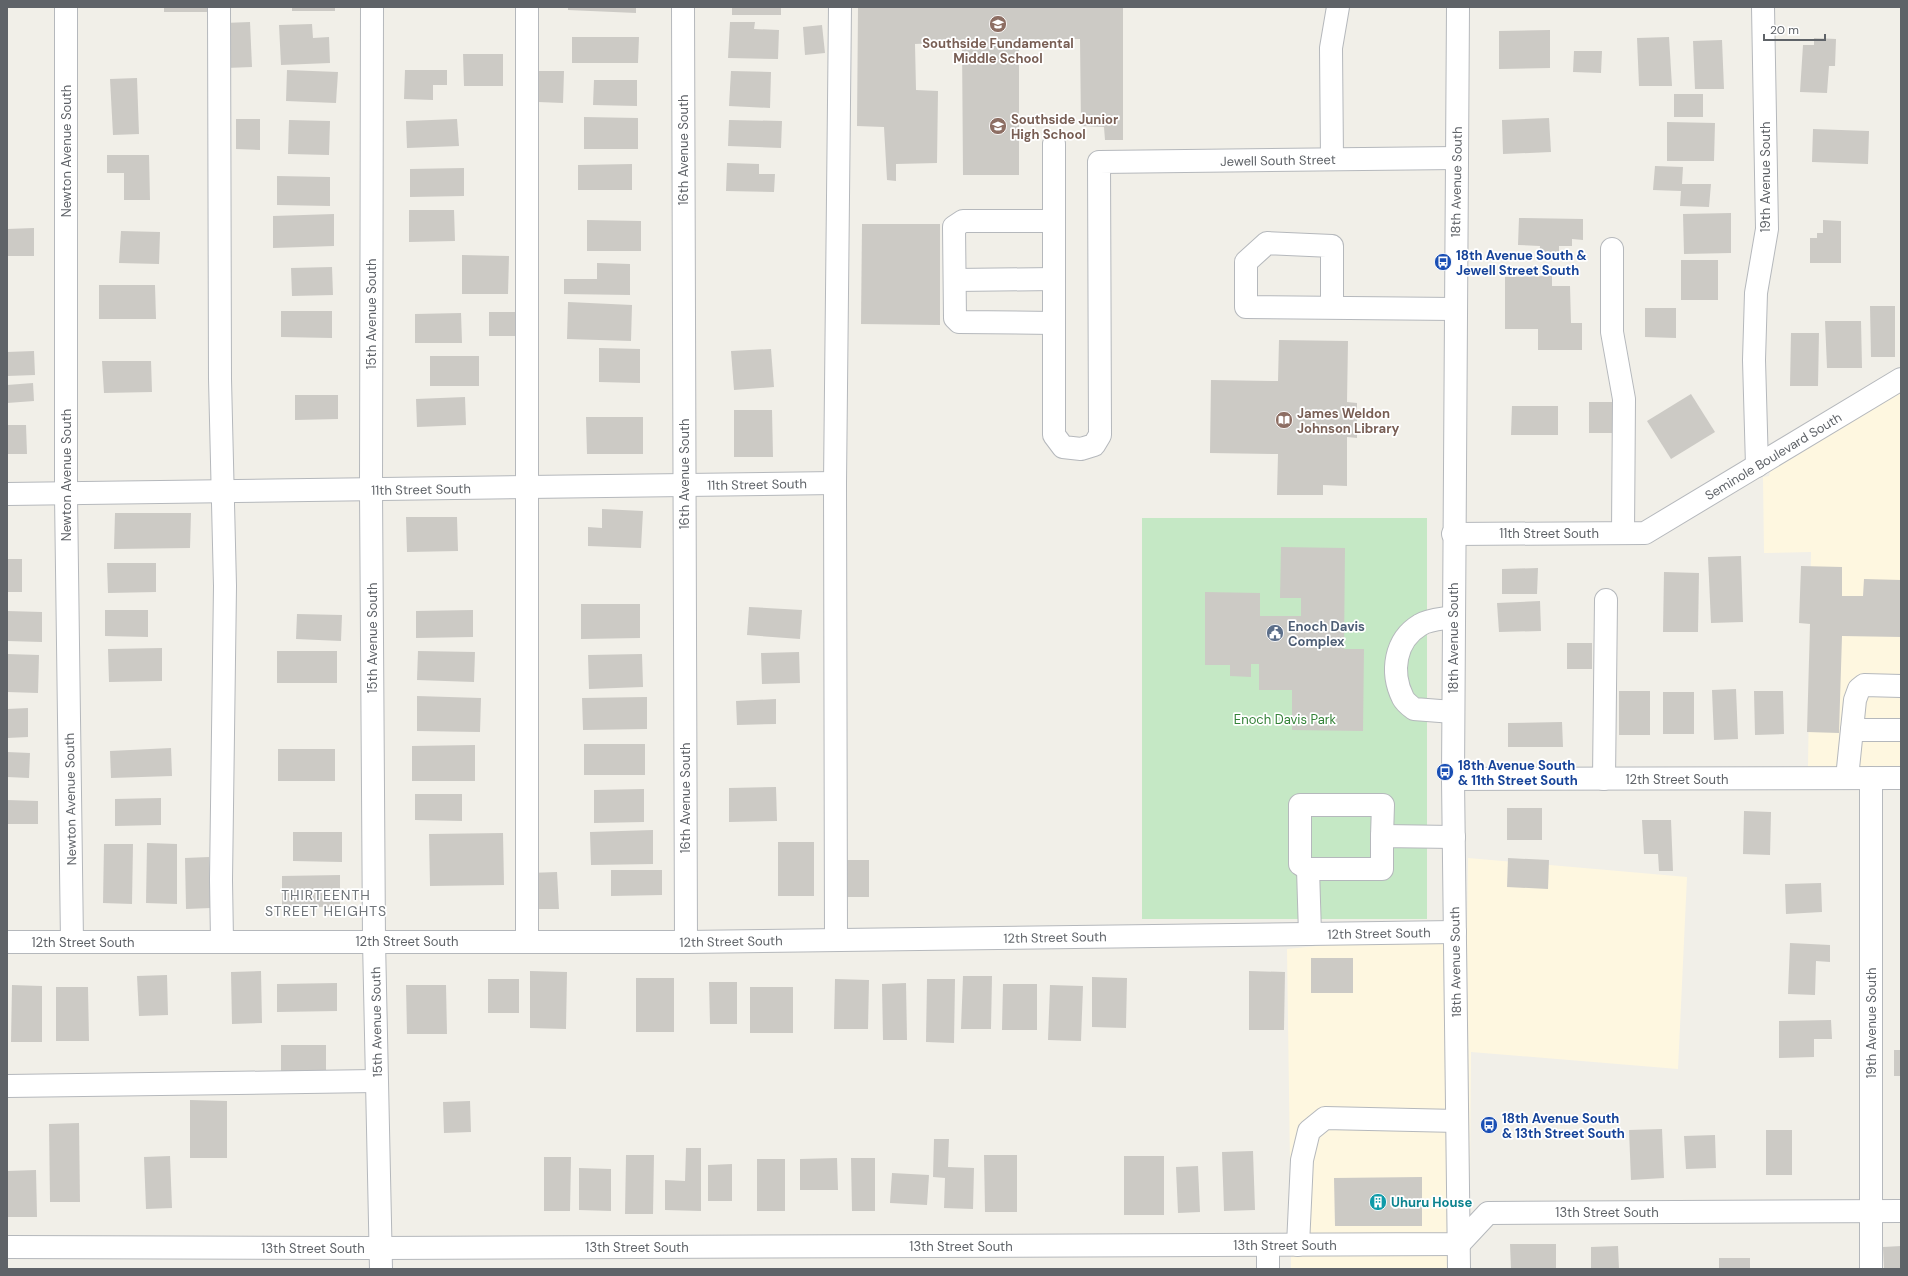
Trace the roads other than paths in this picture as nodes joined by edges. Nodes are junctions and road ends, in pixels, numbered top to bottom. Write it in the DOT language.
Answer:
graph roads {
  1 [pos="66,7"];
  2 [pos="219,7"];
  3 [pos="372,7"];
  4 [pos="527,7"];
  5 [pos="683,7"];
  6 [pos="840,7"];
  7 [pos="1338,7"];
  8 [pos="1458,7"];
  9 [pos="1763,7"];
  10 [pos="1054,144"];
  11 [pos="1456,158"];
  12 [pos="1332,159"];
  13 [pos="1054,221"];
  14 [pos="1612,249"];
  15 [pos="1054,279"];
  16 [pos="955,280"];
  17 [pos="1332,308"];
  18 [pos="1455,309"];
  19 [pos="1054,323"];
  20 [pos="1901,379"];
  21 [pos="1757,466"];
  22 [pos="835,483"];
  23 [pos="684,485"];
  24 [pos="527,487"];
  25 [pos="371,490"];
  26 [pos="222,492"];
  27 [pos="7,494"];
  28 [pos="66,495"];
  29 [pos="1623,533"];
  30 [pos="1645,533"];
  31 [pos="1454,534"];
  32 [pos="1606,600"];
  33 [pos="1454,617"];
  34 [pos="1901,686"];
  35 [pos="1454,712"];
  36 [pos="1852,730"];
  37 [pos="1901,730"];
  38 [pos="1847,778"];
  39 [pos="1871,778"];
  40 [pos="1901,778"];
  41 [pos="1454,779"];
  42 [pos="1604,779"];
  43 [pos="1382,836"];
  44 [pos="1454,837"];
  45 [pos="1308,869"];
  46 [pos="1455,932"];
  47 [pos="1310,934"];
  48 [pos="836,940"];
  49 [pos="222,941"];
  50 [pos="374,941"];
  51 [pos="527,941"];
  52 [pos="7,942"];
  53 [pos="72,942"];
  54 [pos="686,942"];
  55 [pos="376,1081"];
  56 [pos="7,1086"];
  57 [pos="1457,1121"];
  58 [pos="1871,1211"];
  59 [pos="1901,1211"];
  60 [pos="1459,1244"];
  61 [pos="1268,1245"];
  62 [pos="1298,1245"];
  63 [pos="7,1247"];
  64 [pos="380,1258"];
  65 [pos="1268,1269"];
  66 [pos="1459,1269"];
  67 [pos="1871,1269"];
  1 -- 28 [label="street, Newton Avenue South"];
  2 -- 26 [label="street"];
  3 -- 25 [label="street, 15th Avenue South"];
  4 -- 24 [label="street"];
  5 -- 23 [label="street, 16th Avenue South"];
  6 -- 22 [label="street"];
  7 -- 12 [label="street"];
  8 -- 11 [label="street, 18th Avenue South"];
  9 -- 21 [label="street, 19th Avenue South"];
  10 -- 13 [label="street"];
  11 -- 12 [label="street, Jewell South Street"];
  11 -- 18 [label="street, 18th Avenue South"];
  12 -- 19 [label="street, Jewell South Street"];
  13 -- 15 [label="street"];
  13 -- 16 [label="street"];
  14 -- 29 [label="street"];
  15 -- 16 [label="street"];
  15 -- 19 [label="street"];
  16 -- 19 [label="street"];
  17 -- 17 [label="street"];
  17 -- 18 [label="street"];
  18 -- 31 [label="street, 18th Avenue South"];
  20 -- 21 [label="street, Seminole Boulevard South"];
  21 -- 30 [label="street, Seminole Boulevard South"];
  22 -- 23 [label="street, 11th Street South"];
  22 -- 48 [label="street"];
  23 -- 24 [label="street, 11th Street South"];
  23 -- 54 [label="street, 16th Avenue South"];
  24 -- 25 [label="street, 11th Street South"];
  24 -- 51 [label="street"];
  25 -- 26 [label="street, 11th Street South"];
  25 -- 50 [label="street, 15th Avenue South"];
  26 -- 28 [label="street, 11th Street South"];
  26 -- 49 [label="street"];
  27 -- 28 [label="street, 11th Street South"];
  28 -- 53 [label="street, Newton Avenue South"];
  29 -- 30 [label="street, 11th Street South"];
  29 -- 31 [label="street, 11th Street South"];
  31 -- 33 [label="street, 18th Avenue South"];
  32 -- 42 [label="street"];
  33 -- 35 [label="street, 18th Avenue South"];
  33 -- 35 [label="street"];
  34 -- 36 [label="street"];
  35 -- 41 [label="street, 18th Avenue South"];
  36 -- 37 [label="street"];
  36 -- 38 [label="street"];
  38 -- 39 [label="street, 12th Street South"];
  38 -- 42 [label="street, 12th Street South"];
  39 -- 40 [label="street, 12th Street South"];
  39 -- 58 [label="street, 19th Avenue South"];
  41 -- 42 [label="street, 12th Street South"];
  41 -- 44 [label="street, 18th Avenue South"];
  43 -- 44 [label="street"];
  43 -- 45 [label="street"];
  43 -- 45 [label="street"];
  44 -- 46 [label="street, 18th Avenue South"];
  45 -- 47 [label="street"];
  46 -- 47 [label="street, 12th Street South"];
  46 -- 57 [label="street, 18th Avenue South"];
  47 -- 48 [label="street, 12th Street South"];
  48 -- 54 [label="street, 12th Street South"];
  49 -- 50 [label="street, 12th Street South"];
  49 -- 53 [label="street, 12th Street South"];
  50 -- 51 [label="street, 12th Street South"];
  50 -- 55 [label="street, 15th Avenue South"];
  51 -- 54 [label="street, 12th Street South"];
  52 -- 53 [label="street, 12th Street South"];
  55 -- 56 [label="street"];
  55 -- 64 [label="street, 15th Avenue South"];
  57 -- 60 [label="street, 18th Avenue South"];
  57 -- 62 [label="street"];
  58 -- 59 [label="street, 13th Street South"];
  58 -- 60 [label="street, 13th Street South"];
  58 -- 67 [label="street, 19th Avenue South"];
  60 -- 62 [label="street, 13th Street South"];
  60 -- 66 [label="street, 18th Avenue South"];
  61 -- 62 [label="street, 13th Street South"];
  61 -- 64 [label="street, 13th Street South"];
  61 -- 65 [label="street"];
  63 -- 64 [label="street, 13th Street South"];
}
